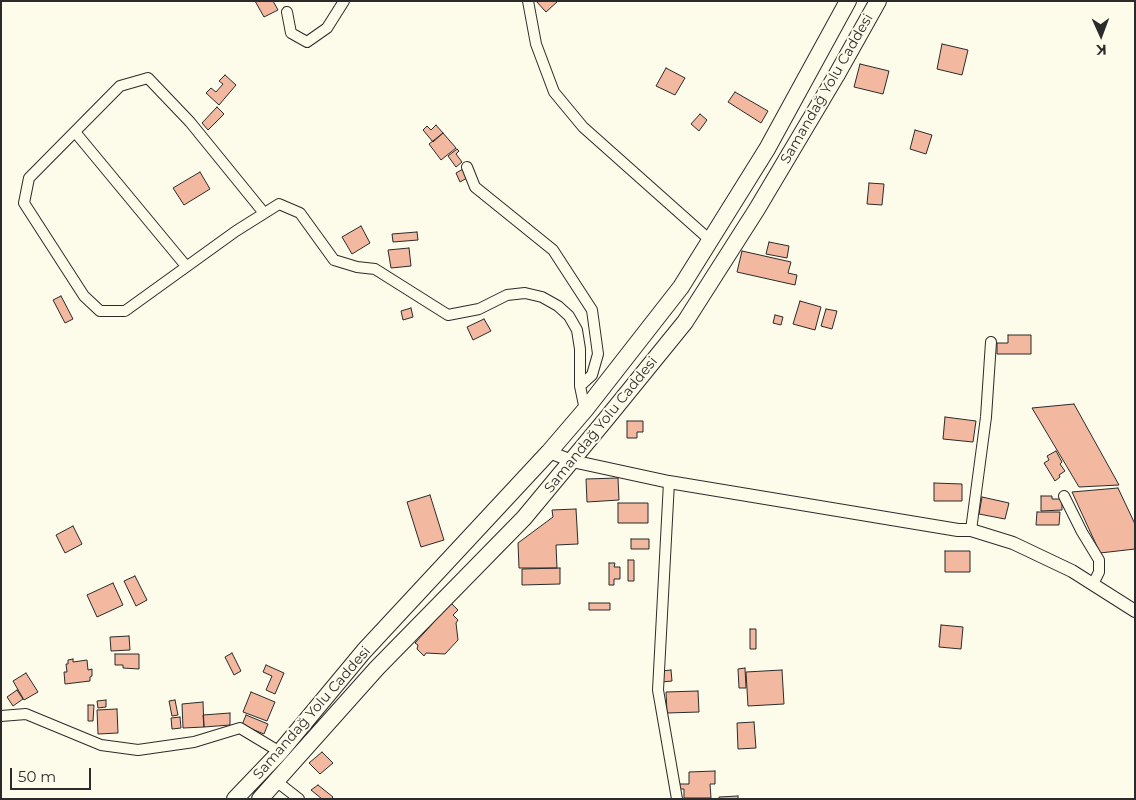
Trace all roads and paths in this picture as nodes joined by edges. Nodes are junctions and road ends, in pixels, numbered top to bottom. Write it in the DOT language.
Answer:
graph roads {
  1 [pos="344,1"];
  2 [pos="528,1"];
  3 [pos="848,1"];
  4 [pos="878,1"];
  5 [pos="287,12"];
  6 [pos="74,132"];
  7 [pos="467,167"];
  8 [pos="264,213"];
  9 [pos="711,241"];
  10 [pos="186,266"];
  11 [pos="991,342"];
  12 [pos="580,386"];
  13 [pos="585,410"];
  14 [pos="549,452"];
  15 [pos="572,461"];
  16 [pos="669,482"];
  17 [pos="1064,496"];
  18 [pos="972,530"];
  19 [pos="1093,584"];
  20 [pos="1135,611"];
  21 [pos="1,716"];
  22 [pos="280,752"];
  23 [pos="276,781"];
  24 [pos="235,799"];
  25 [pos="260,799"];
  26 [pos="299,799"];
  27 [pos="677,799"];
  1 -- 5 [label="street"];
  2 -- 9 [label="street"];
  3 -- 9 [label="highway, Samandağ Yolu Caddesi"];
  4 -- 15 [label="highway, Samandağ Yolu Caddesi"];
  6 -- 8 [label="street"];
  6 -- 10 [label="street"];
  6 -- 10 [label="street"];
  7 -- 12 [label="street"];
  8 -- 10 [label="street"];
  8 -- 12 [label="street"];
  9 -- 13 [label="highway, Samandağ Yolu Caddesi"];
  11 -- 18 [label="street"];
  12 -- 13 [label="street"];
  13 -- 14 [label="highway, Samandağ Yolu Caddesi"];
  14 -- 15 [label="street"];
  14 -- 22 [label="highway, Samandağ Yolu Caddesi"];
  15 -- 16 [label="street"];
  15 -- 23 [label="highway, Samandağ Yolu Caddesi"];
  16 -- 18 [label="street"];
  16 -- 27 [label="street"];
  17 -- 19 [label="street"];
  18 -- 19 [label="street"];
  19 -- 20 [label="street"];
  21 -- 22 [label="street"];
  22 -- 24 [label="highway, Samandağ Yolu Caddesi"];
  23 -- 25 [label="highway, Samandağ Yolu Caddesi"];
  23 -- 26 [label="street"];
}
